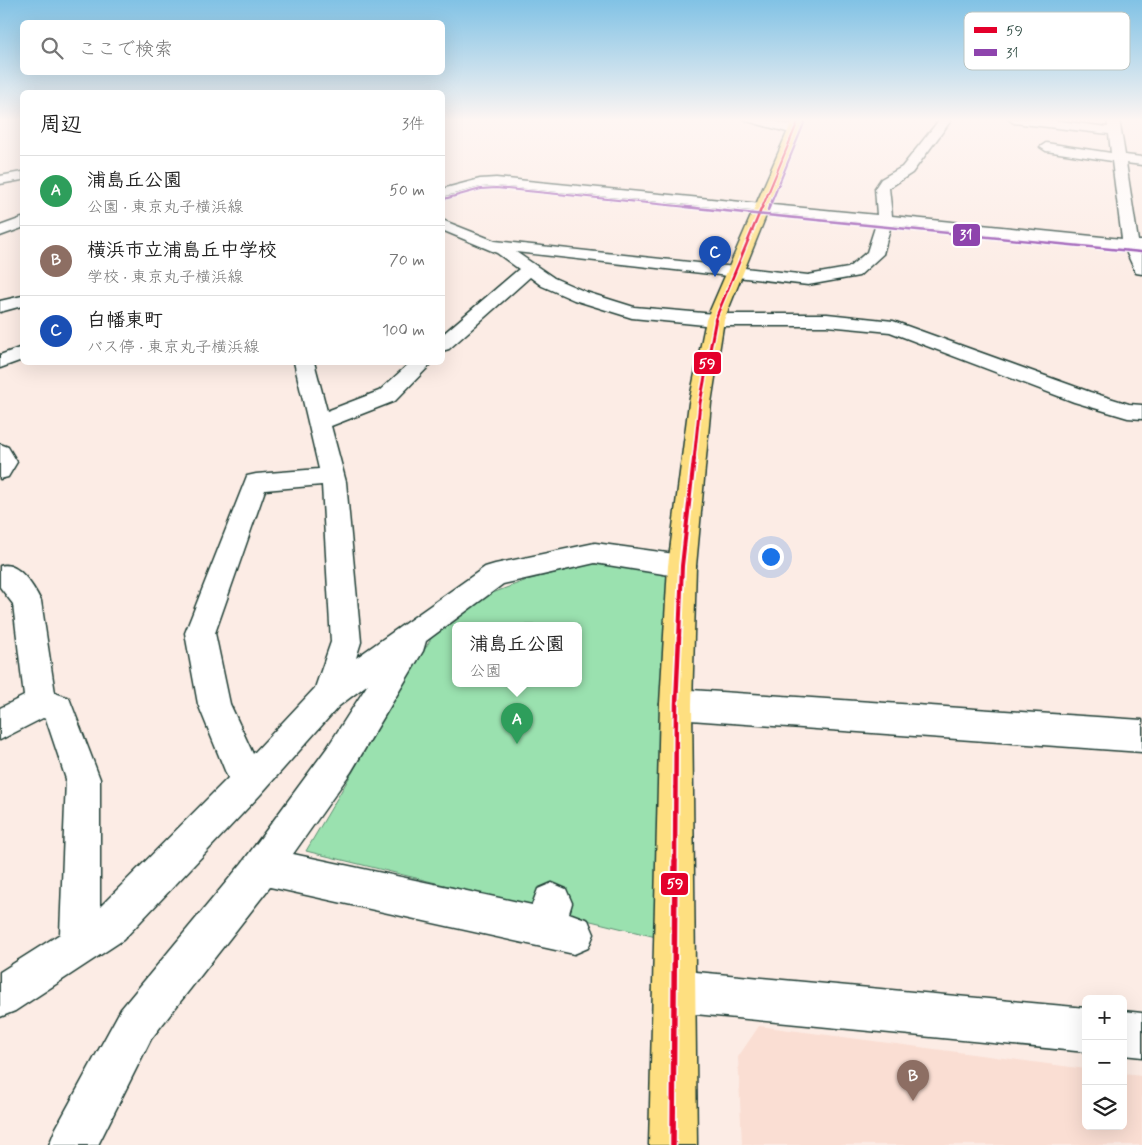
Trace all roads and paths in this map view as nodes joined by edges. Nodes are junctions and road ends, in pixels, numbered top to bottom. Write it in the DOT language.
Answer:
graph roads {
  1 [pos="777,172"];
  2 [pos="903,172"];
  3 [pos="1121,172"];
  4 [pos="20,176"];
  5 [pos="0,180"];
  6 [pos="445,192"];
  7 [pos="762,208"];
  8 [pos="885,220"];
  9 [pos="20,224"];
  10 [pos="445,225"];
  11 [pos="0,231"];
  12 [pos="492,245"];
  13 [pos="1137,245"];
  14 [pos="1142,268"];
  15 [pos="530,269"];
  16 [pos="734,272"];
  17 [pos="20,302"];
  18 [pos="0,307"];
  19 [pos="715,320"];
  20 [pos="445,342"];
  21 [pos="20,354"];
  22 [pos="0,362"];
  23 [pos="305,365"];
  24 [pos="421,365"];
  25 [pos="1142,412"];
  26 [pos="318,423"];
  27 [pos="0,452"];
  28 [pos="0,471"];
  29 [pos="332,476"];
  30 [pos="682,566"];
  31 [pos="6,575"];
  32 [pos="418,631"];
  33 [pos="328,696"];
  34 [pos="41,703"];
  35 [pos="676,704"];
  36 [pos="0,725"];
  37 [pos="1142,736"];
  38 [pos="248,783"];
  39 [pos="262,866"];
  40 [pos="557,922"];
  41 [pos="80,945"];
  42 [pos="674,991"];
  43 [pos="0,996"];
  44 [pos="1082,1030"];
  45 [pos="1127,1033"];
  46 [pos="1142,1035"];
  47 [pos="73,1145"];
  48 [pos="673,1145"];
  1 -- 7 [label="main road"];
  2 -- 8 [label="street"];
  3 -- 13 [label="street"];
  4 -- 5 [label="street"];
  6 -- 7 [label="street"];
  7 -- 8 [label="street"];
  7 -- 16 [label="main road"];
  8 -- 13 [label="street"];
  8 -- 16 [label="street"];
  9 -- 11 [label="street"];
  10 -- 12 [label="street"];
  12 -- 15 [label="street"];
  12 -- 16 [label="street"];
  13 -- 14 [label="street"];
  15 -- 19 [label="street"];
  15 -- 20 [label="street"];
  16 -- 19 [label="main road"];
  17 -- 18 [label="street"];
  19 -- 25 [label="street"];
  19 -- 30 [label="main road"];
  21 -- 22 [label="street"];
  23 -- 26 [label="street"];
  24 -- 26 [label="street"];
  26 -- 29 [label="street"];
  27 -- 28 [label="street"];
  29 -- 33 [label="street"];
  29 -- 38 [label="street"];
  30 -- 32 [label="street"];
  30 -- 35 [label="main road"];
  31 -- 34 [label="street"];
  32 -- 33 [label="street"];
  32 -- 39 [label="street"];
  33 -- 38 [label="street"];
  34 -- 36 [label="street"];
  34 -- 41 [label="street"];
  35 -- 37 [label="street"];
  35 -- 42 [label="main road"];
  38 -- 41 [label="street"];
  39 -- 40 [label="street"];
  39 -- 47 [label="street"];
  41 -- 43 [label="street"];
  42 -- 44 [label="street"];
  42 -- 48 [label="main road"];
  45 -- 46 [label="street"];
}
